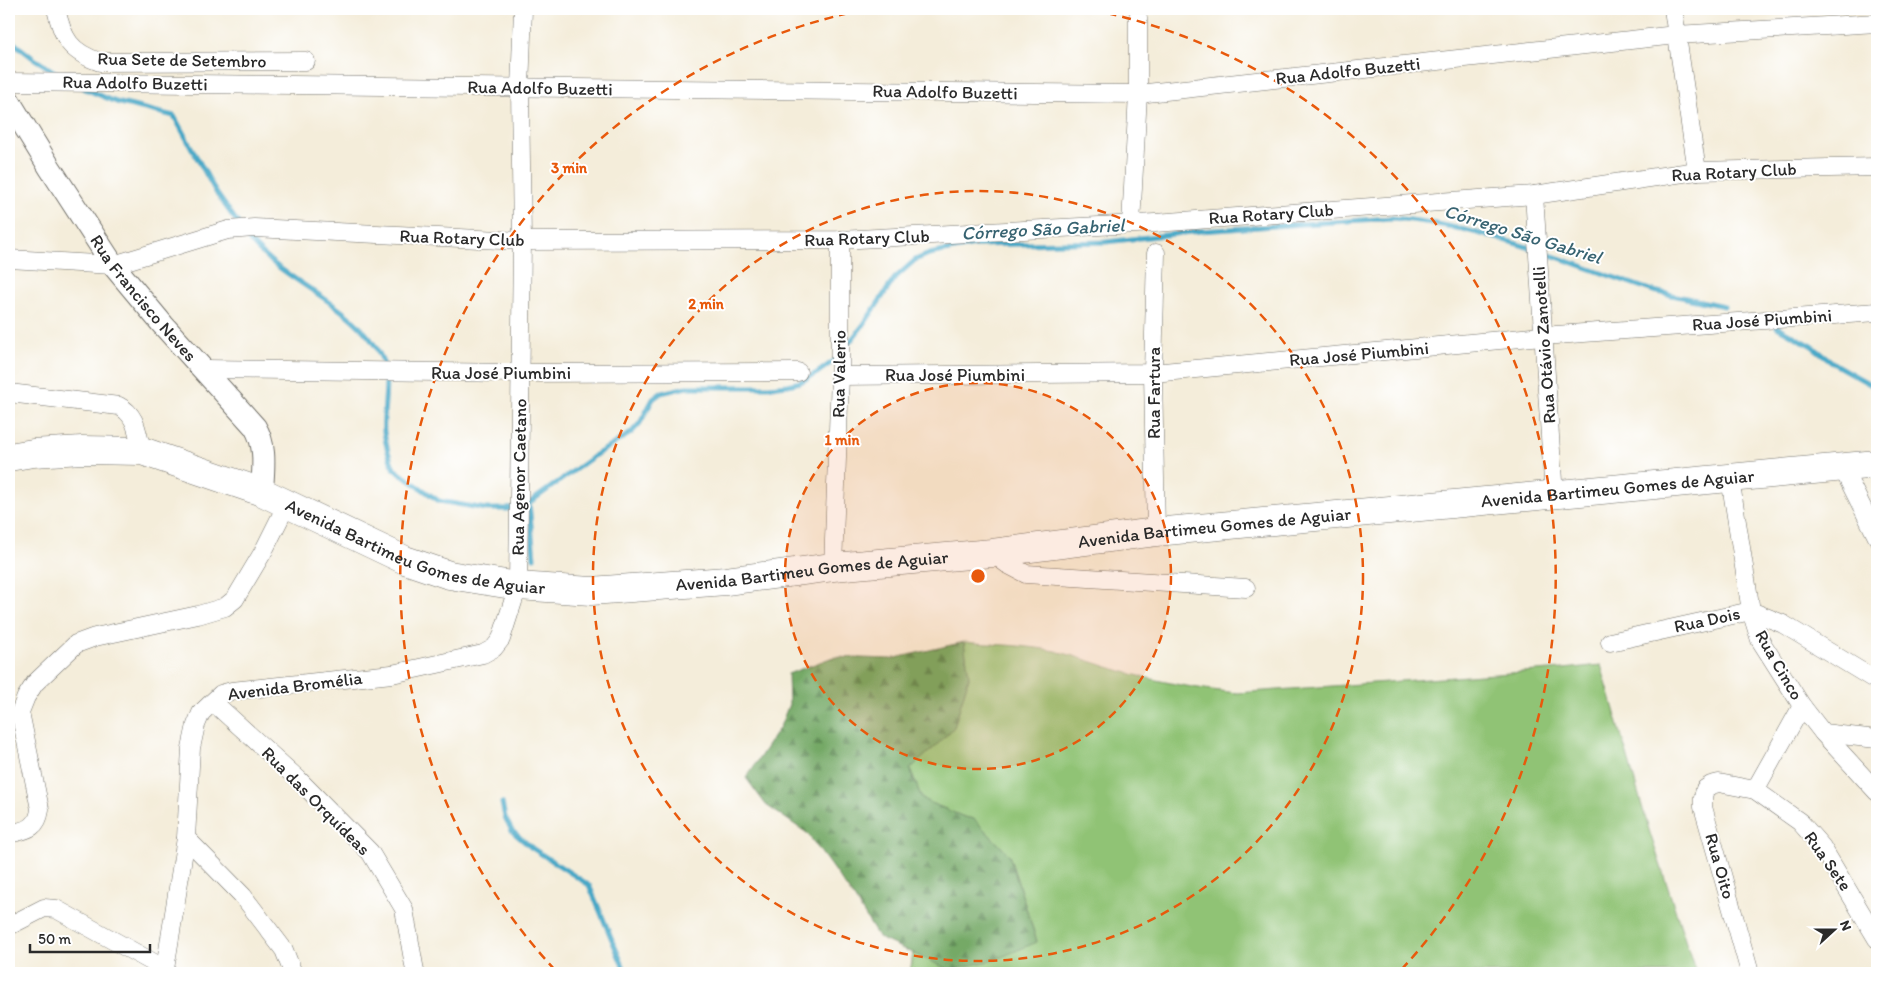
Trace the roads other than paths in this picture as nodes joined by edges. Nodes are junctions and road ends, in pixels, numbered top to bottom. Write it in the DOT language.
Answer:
graph roads {
  1 [pos="56,9"];
  2 [pos="523,9"];
  3 [pos="1673,9"];
  4 [pos="1138,17"];
  5 [pos="1877,23"];
  6 [pos="1676,35"];
  7 [pos="306,61"];
  8 [pos="9,82"];
  9 [pos="520,88"];
  10 [pos="1138,94"];
  11 [pos="9,101"];
  12 [pos="1877,167"];
  13 [pos="1697,171"];
  14 [pos="1534,195"];
  15 [pos="1131,224"];
  16 [pos="840,240"];
  17 [pos="522,241"];
  18 [pos="1156,253"];
  19 [pos="9,259"];
  20 [pos="113,265"];
  21 [pos="1877,312"];
  22 [pos="1542,336"];
  23 [pos="839,364"];
  24 [pos="205,369"];
  25 [pos="798,372"];
  26 [pos="520,373"];
  27 [pos="1153,373"];
  28 [pos="9,393"];
  29 [pos="142,451"];
  30 [pos="9,457"];
  31 [pos="1877,464"];
  32 [pos="1842,466"];
  33 [pos="1730,478"];
  34 [pos="262,492"];
  35 [pos="1554,496"];
  36 [pos="288,504"];
  37 [pos="1156,532"];
  38 [pos="1877,537"];
  39 [pos="992,553"];
  40 [pos="833,567"];
  41 [pos="518,586"];
  42 [pos="1246,588"];
  43 [pos="1751,611"];
  44 [pos="1610,642"];
  45 [pos="1877,681"];
  46 [pos="213,702"];
  47 [pos="1802,706"];
  48 [pos="14,712"];
  49 [pos="1823,733"];
  50 [pos="1877,739"];
  51 [pos="1735,788"];
  52 [pos="1755,790"];
  53 [pos="1877,792"];
  54 [pos="16,832"];
  55 [pos="186,838"];
  56 [pos="9,926"];
  57 [pos="1877,939"];
  58 [pos="415,970"];
  59 [pos="164,971"];
  60 [pos="293,973"];
  61 [pos="1750,973"];
  1 -- 7 [label="street, Rua Sete de Setembro"];
  2 -- 9 [label="street, Rua Agenor Caetano"];
  3 -- 6 [label="street"];
  4 -- 10 [label="street"];
  5 -- 6 [label="street, Rua Adolfo Buzetti"];
  6 -- 10 [label="street, Rua Adolfo Buzetti"];
  6 -- 13 [label="street"];
  8 -- 9 [label="street, Rua Adolfo Buzetti"];
  9 -- 10 [label="street, Rua Adolfo Buzetti"];
  9 -- 17 [label="street, Rua Agenor Caetano"];
  10 -- 15 [label="street"];
  11 -- 20 [label="street, Rua Francisco Neves"];
  12 -- 13 [label="street, Rua Rotary Club"];
  13 -- 14 [label="street, Rua Rotary Club"];
  14 -- 15 [label="street, Rua Rotary Club"];
  14 -- 22 [label="street, Rua Otávio Zanotelli"];
  15 -- 16 [label="street, Rua Rotary Club"];
  16 -- 17 [label="street, Rua Rotary Club"];
  16 -- 23 [label="street, Rua Valerio"];
  17 -- 20 [label="street, Rua Rotary Club"];
  17 -- 26 [label="street, Rua Agenor Caetano"];
  18 -- 27 [label="street, Rua Fartura"];
  19 -- 20 [label="street, Rua Rotary Club"];
  20 -- 24 [label="street, Rua Francisco Neves"];
  21 -- 22 [label="street, Rua José Piumbini"];
  22 -- 27 [label="street, Rua José Piumbini"];
  22 -- 35 [label="street, Rua Otávio Zanotelli"];
  23 -- 27 [label="street, Rua José Piumbini"];
  23 -- 40 [label="street, Rua Valerio"];
  24 -- 26 [label="street, Rua José Piumbini"];
  24 -- 34 [label="street, Rua Francisco Neves"];
  25 -- 26 [label="street, Rua José Piumbini"];
  26 -- 41 [label="street, Rua Agenor Caetano"];
  27 -- 37 [label="street, Rua Fartura"];
  28 -- 29 [label="street"];
  29 -- 30 [label="main road, Avenida Bartimeu Gomes de Aguiar"];
  29 -- 34 [label="main road, Avenida Bartimeu Gomes de Aguiar"];
  31 -- 32 [label="main road, Avenida Bartimeu Gomes de Aguiar"];
  32 -- 33 [label="main road, Avenida Bartimeu Gomes de Aguiar"];
  32 -- 38 [label="street"];
  33 -- 35 [label="main road, Avenida Bartimeu Gomes de Aguiar"];
  33 -- 43 [label="street, Rua Cinco"];
  34 -- 36 [label="main road, Avenida Bartimeu Gomes de Aguiar"];
  35 -- 37 [label="main road, Avenida Bartimeu Gomes de Aguiar"];
  36 -- 41 [label="main road, Avenida Bartimeu Gomes de Aguiar"];
  36 -- 48 [label="street"];
  37 -- 39 [label="main road, Avenida Bartimeu Gomes de Aguiar"];
  39 -- 40 [label="main road, Avenida Bartimeu Gomes de Aguiar"];
  39 -- 42 [label="street"];
  40 -- 41 [label="main road, Avenida Bartimeu Gomes de Aguiar"];
  41 -- 46 [label="street, Avenida Bromélia"];
  43 -- 44 [label="street, Rua Dois"];
  43 -- 45 [label="street, Rua Dois"];
  43 -- 47 [label="street, Rua Cinco"];
  46 -- 55 [label="street, Avenida Bromélia"];
  46 -- 58 [label="street, Rua das Orquídeas"];
  47 -- 49 [label="street, Rua Cinco"];
  47 -- 52 [label="street"];
  48 -- 54 [label="street"];
  49 -- 50 [label="street"];
  49 -- 53 [label="street, Rua Cinco"];
  51 -- 52 [label="street, Rua Sete"];
  51 -- 61 [label="street, Rua Oito"];
  52 -- 57 [label="street, Rua Sete"];
  55 -- 59 [label="street, Avenida Bromélia"];
  55 -- 60 [label="street"];
  56 -- 59 [label="street, Avenida Bromélia"];
}
